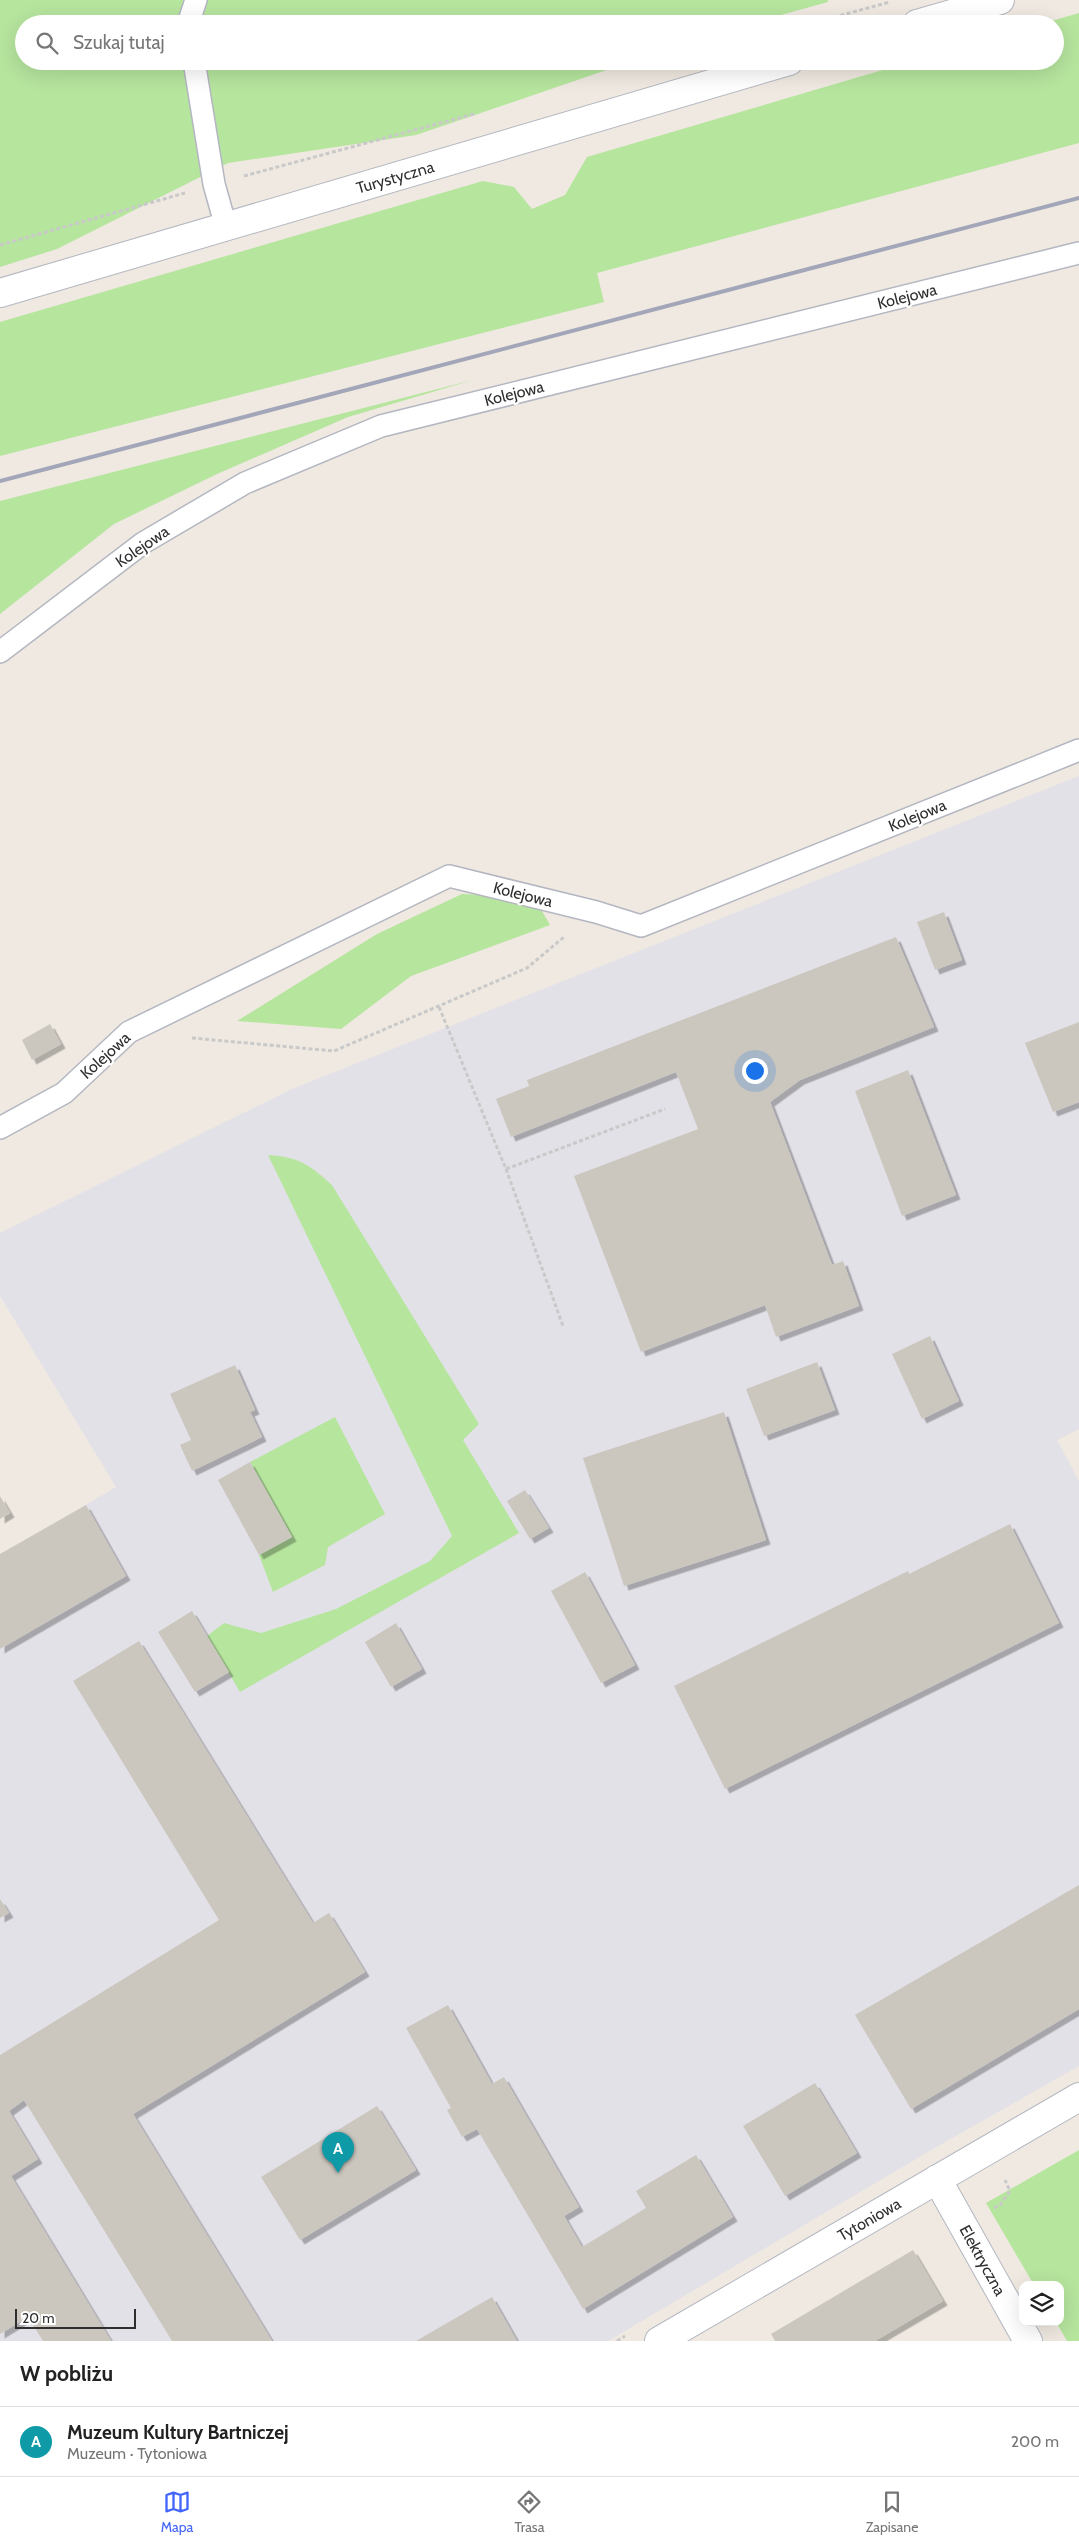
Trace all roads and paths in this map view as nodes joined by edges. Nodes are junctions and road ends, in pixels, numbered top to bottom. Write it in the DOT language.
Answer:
graph roads {
  1 [pos="196,0"];
  2 [pos="897,0"];
  3 [pos="1000,0"];
  4 [pos="191,15"];
  5 [pos="842,15"];
  6 [pos="948,15"];
  7 [pos="195,70"];
  8 [pos="759,70"];
  9 [pos="480,112"];
  10 [pos="214,184"];
  11 [pos="226,227"];
  12 [pos="0,245"];
  13 [pos="1079,253"];
  14 [pos="0,293"];
  15 [pos="0,652"];
  16 [pos="1079,750"];
  17 [pos="596,912"];
  18 [pos="439,1007"];
  19 [pos="187,1038"];
  20 [pos="665,1109"];
  21 [pos="0,1128"];
  22 [pos="506,1168"];
  23 [pos="563,1326"];
  24 [pos="1079,2096"];
  25 [pos="937,2179"];
  26 [pos="659,2341"];
  27 [pos="1028,2341"];
  1 -- 4 [label="lane"];
  2 -- 5 [label="path"];
  3 -- 6 [label="street"];
  7 -- 10 [label="lane"];
  8 -- 11 [label="street, Turystyczna"];
  9 -- 10 [label="path"];
  10 -- 11 [label="lane"];
  10 -- 12 [label="path"];
  11 -- 14 [label="street, Turystyczna"];
  13 -- 15 [label="lane, Kolejowa"];
  16 -- 17 [label="lane, Kolejowa"];
  17 -- 18 [label="path"];
  17 -- 21 [label="lane, Kolejowa"];
  18 -- 19 [label="path"];
  18 -- 22 [label="path"];
  20 -- 22 [label="path"];
  22 -- 23 [label="path"];
  24 -- 25 [label="street, Tytoniowa"];
  25 -- 26 [label="street, Tytoniowa"];
  25 -- 27 [label="street, Elektryczna"];
}
